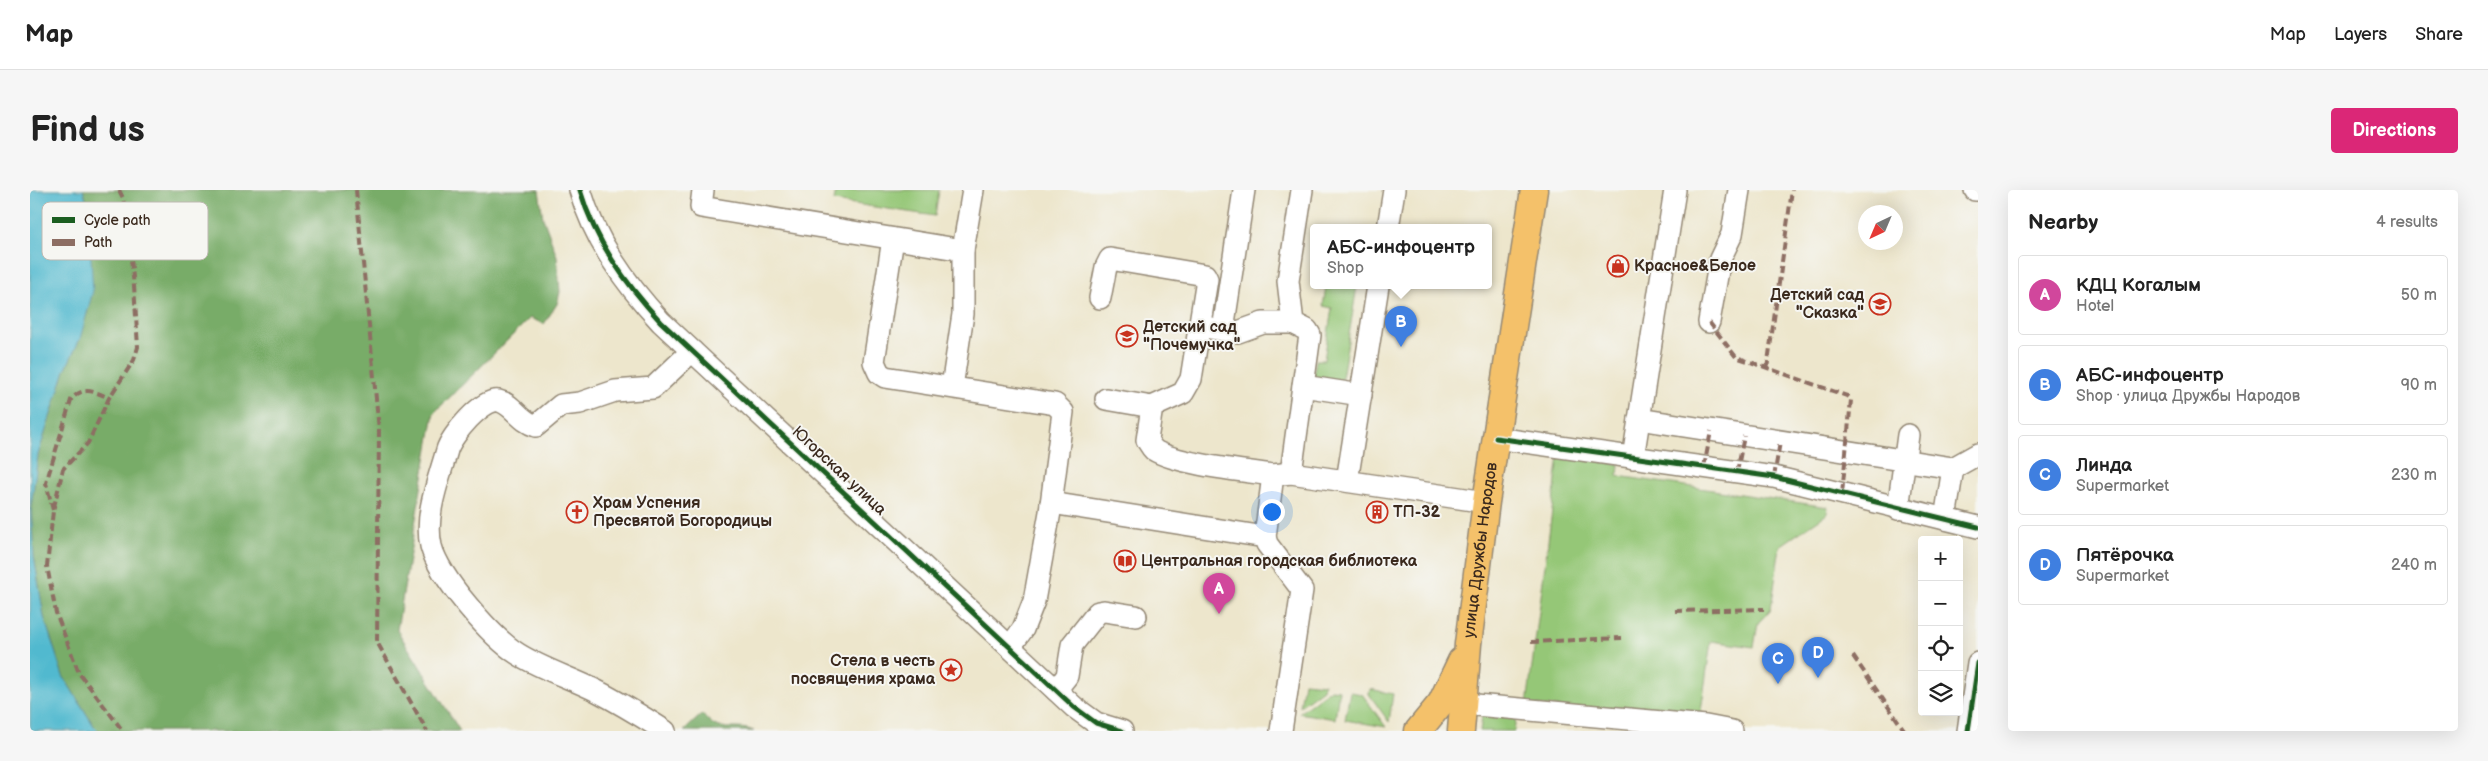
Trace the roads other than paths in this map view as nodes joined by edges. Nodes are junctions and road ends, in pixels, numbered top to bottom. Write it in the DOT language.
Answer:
graph roads {
  1 [pos="580,190"];
  2 [pos="703,190"];
  3 [pos="974,190"];
  4 [pos="1244,190"];
  5 [pos="1302,190"];
  6 [pos="1394,190"];
  7 [pos="1534,190"];
  8 [pos="1675,190"];
  9 [pos="1739,190"];
  10 [pos="1389,224"];
  11 [pos="893,238"];
  12 [pos="963,250"];
  13 [pos="1378,289"];
  14 [pos="1100,298"];
  15 [pos="1709,322"];
  16 [pos="1293,323"];
  17 [pos="1200,326"];
  18 [pos="1223,330"];
  19 [pos="692,351"];
  20 [pos="1303,386"];
  21 [pos="952,387"];
  22 [pos="1361,395"];
  23 [pos="1106,400"];
  24 [pos="1152,407"];
  25 [pos="1639,419"];
  26 [pos="1908,435"];
  27 [pos="1496,438"];
  28 [pos="1978,454"];
  29 [pos="1633,458"];
  30 [pos="1905,462"];
  31 [pos="1953,468"];
  32 [pos="1282,474"];
  33 [pos="1347,481"];
  34 [pos="1052,498"];
  35 [pos="1486,502"];
  36 [pos="1898,508"];
  37 [pos="1945,519"];
  38 [pos="1978,527"];
  39 [pos="1266,531"];
  40 [pos="1136,616"];
  41 [pos="1468,644"];
  42 [pos="1010,647"];
  43 [pos="1978,663"];
  44 [pos="1056,690"];
  45 [pos="1464,704"];
  46 [pos="1569,723"];
  47 [pos="1655,726"];
  48 [pos="665,731"];
  49 [pos="1122,731"];
  50 [pos="1280,731"];
  51 [pos="1418,731"];
  52 [pos="1461,731"];
  53 [pos="1732,731"];
  54 [pos="1968,731"];
  1 -- 19 [label="street, Югорская улица"];
  2 -- 11 [label="street"];
  3 -- 12 [label="street"];
  4 -- 18 [label="street"];
  5 -- 16 [label="street"];
  6 -- 10 [label="street"];
  7 -- 27 [label="main road, улица Дружбы Народов"];
  8 -- 25 [label="street"];
  9 -- 15 [label="street"];
  11 -- 12 [label="street"];
  11 -- 21 [label="street"];
  12 -- 21 [label="street"];
  13 -- 22 [label="street"];
  14 -- 17 [label="street"];
  16 -- 18 [label="street"];
  16 -- 20 [label="street"];
  17 -- 18 [label="street"];
  17 -- 24 [label="street"];
  19 -- 42 [label="street, Югорская улица"];
  19 -- 48 [label="street"];
  20 -- 22 [label="street"];
  20 -- 32 [label="street"];
  21 -- 34 [label="street"];
  22 -- 33 [label="street"];
  23 -- 24 [label="street"];
  24 -- 32 [label="street"];
  25 -- 29 [label="street"];
  25 -- 30 [label="street"];
  26 -- 30 [label="street"];
  27 -- 29 [label="street"];
  27 -- 35 [label="main road, улица Дружбы Народов"];
  28 -- 31 [label="street"];
  29 -- 36 [label="street"];
  30 -- 31 [label="street"];
  30 -- 36 [label="street"];
  31 -- 37 [label="street"];
  32 -- 33 [label="street"];
  32 -- 39 [label="street"];
  33 -- 35 [label="street"];
  34 -- 39 [label="street"];
  34 -- 42 [label="street"];
  35 -- 41 [label="main road, улица Дружбы Народов"];
  36 -- 37 [label="street"];
  37 -- 38 [label="street"];
  39 -- 50 [label="street"];
  40 -- 44 [label="street"];
  41 -- 45 [label="main road, улица Дружбы Народов"];
  41 -- 51 [label="main road"];
  42 -- 44 [label="street, Югорская улица"];
  43 -- 54 [label="street"];
  44 -- 49 [label="street, Югорская улица"];
  45 -- 46 [label="street"];
  45 -- 52 [label="main road, улица Дружбы Народов"];
  46 -- 47 [label="street"];
  47 -- 53 [label="street"];
}
